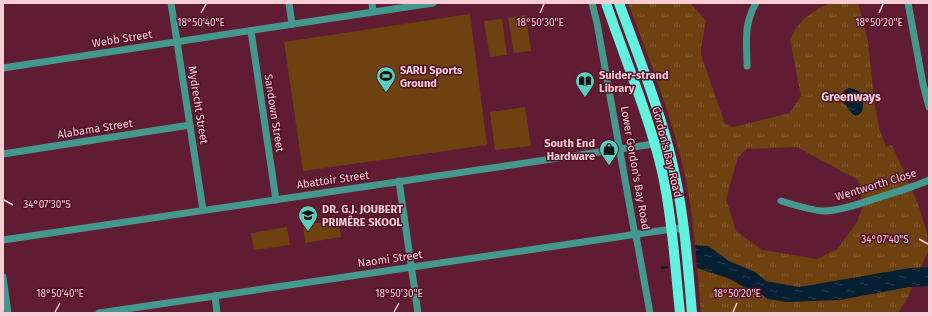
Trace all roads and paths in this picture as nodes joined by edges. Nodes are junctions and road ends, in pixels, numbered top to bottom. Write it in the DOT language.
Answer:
graph roads {
  1 [pos="171,3"];
  2 [pos="289,3"];
  3 [pos="372,3"];
  4 [pos="433,3"];
  5 [pos="592,3"];
  6 [pos="606,3"];
  7 [pos="619,3"];
  8 [pos="756,3"];
  9 [pos="908,3"];
  10 [pos="373,12"];
  11 [pos="292,24"];
  12 [pos="251,30"];
  13 [pos="177,42"];
  14 [pos="747,66"];
  15 [pos="3,68"];
  16 [pos="929,108"];
  17 [pos="190,125"];
  18 [pos="666,140"];
  19 [pos="655,143"];
  20 [pos="620,149"];
  21 [pos="3,154"];
  22 [pos="929,180"];
  23 [pos="399,182"];
  24 [pos="276,200"];
  25 [pos="781,201"];
  26 [pos="203,210"];
  27 [pos="684,228"];
  28 [pos="672,229"];
  29 [pos="635,234"];
  30 [pos="3,240"];
  31 [pos="411,267"];
  32 [pos="3,277"];
  33 [pos="215,296"];
  34 [pos="8,313"];
  35 [pos="99,313"];
  36 [pos="217,313"];
  37 [pos="418,313"];
  38 [pos="650,313"];
  39 [pos="680,313"];
  40 [pos="692,313"];
  1 -- 13 [label="street, Mydrecht Street"];
  2 -- 11 [label="street"];
  3 -- 10 [label="street"];
  4 -- 10 [label="street, Webb Street"];
  5 -- 20 [label="street, Lower Gordon's Bay Road"];
  6 -- 19 [label="main road, Gordon's Bay Road"];
  7 -- 18 [label="main road, Gordon's Bay Road"];
  8 -- 14 [label="street"];
  9 -- 16 [label="street"];
  10 -- 11 [label="street, Webb Street"];
  11 -- 12 [label="street, Webb Street"];
  12 -- 13 [label="street, Webb Street"];
  12 -- 24 [label="street, Sandown Street"];
  13 -- 15 [label="street, Webb Street"];
  13 -- 17 [label="street, Mydrecht Street"];
  17 -- 21 [label="street, Alabama Street"];
  17 -- 26 [label="street, Mydrecht Street"];
  18 -- 19 [label="street, Abattoir Street"];
  18 -- 27 [label="main road, Gordon's Bay Road"];
  19 -- 20 [label="street, Abattoir Street"];
  19 -- 28 [label="main road, Gordon's Bay Road"];
  20 -- 23 [label="street, Abattoir Street"];
  20 -- 29 [label="street, Lower Gordon's Bay Road"];
  22 -- 25 [label="street, Wentworth Close"];
  23 -- 24 [label="street, Abattoir Street"];
  23 -- 31 [label="street"];
  24 -- 26 [label="street, Abattoir Street"];
  26 -- 30 [label="street, Abattoir Street"];
  27 -- 28 [label="street, Naomi Street"];
  27 -- 40 [label="main road, Gordon's Bay Road"];
  28 -- 29 [label="street, Naomi Street"];
  28 -- 39 [label="main road, Gordon's Bay Road"];
  29 -- 31 [label="street, Naomi Street"];
  29 -- 38 [label="street, Lower Gordon's Bay Road"];
  31 -- 33 [label="street, Naomi Street"];
  31 -- 37 [label="street"];
  32 -- 34 [label="street"];
  33 -- 35 [label="street, Naomi Street"];
  33 -- 36 [label="street"];
}
